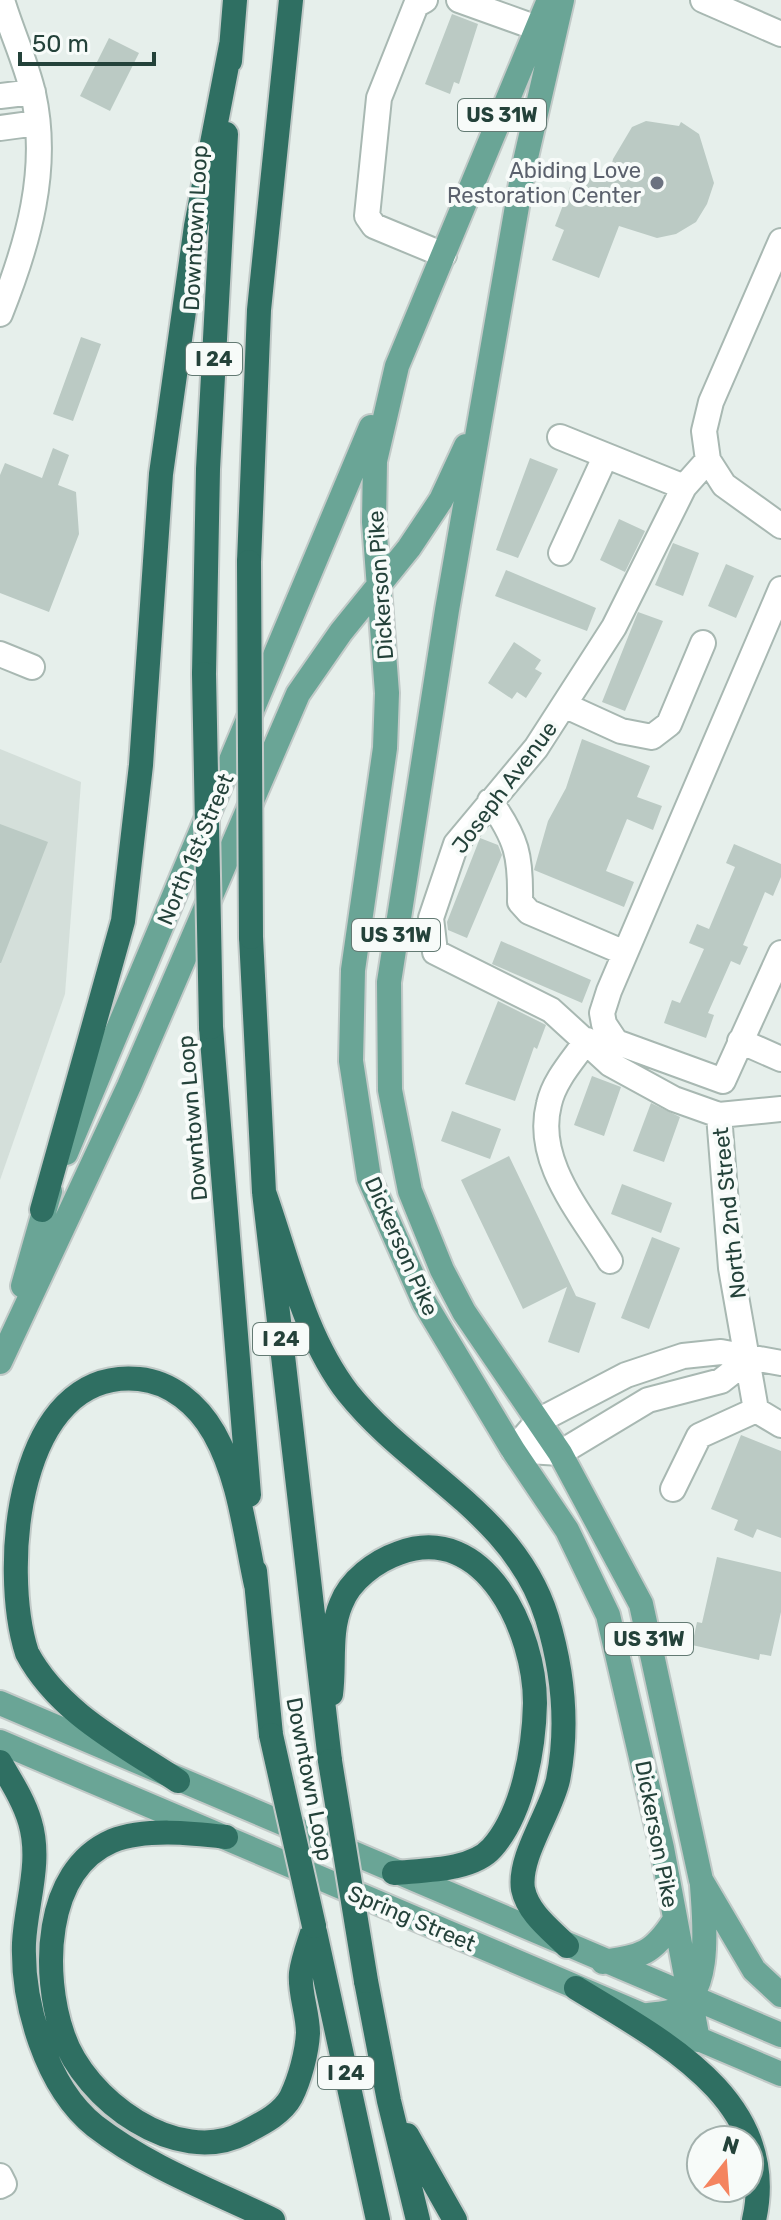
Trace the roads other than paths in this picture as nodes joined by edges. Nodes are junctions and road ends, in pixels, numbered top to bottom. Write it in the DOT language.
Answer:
graph roads {
  1 [pos="2,0"];
  2 [pos="235,0"];
  3 [pos="291,0"];
  4 [pos="425,0"];
  5 [pos="459,0"];
  6 [pos="549,0"];
  7 [pos="562,0"];
  8 [pos="715,2"];
  9 [pos="537,28"];
  10 [pos="781,34"];
  11 [pos="231,45"];
  12 [pos="33,92"];
  13 [pos="0,96"];
  14 [pos="37,123"];
  15 [pos="0,128"];
  16 [pos="781,241"];
  17 [pos="444,255"];
  18 [pos="0,314"];
  19 [pos="397,366"];
  20 [pos="480,419"];
  21 [pos="560,437"];
  22 [pos="605,457"];
  23 [pos="708,460"];
  24 [pos="684,487"];
  25 [pos="781,526"];
  26 [pos="561,553"];
  27 [pos="379,584"];
  28 [pos="781,589"];
  29 [pos="703,643"];
  30 [pos="0,654"];
  31 [pos="32,667"];
  32 [pos="564,705"];
  33 [pos="490,801"];
  34 [pos="625,953"];
  35 [pos="781,953"];
  36 [pos="587,1040"];
  37 [pos="740,1041"];
  38 [pos="781,1059"];
  39 [pos="781,1109"];
  40 [pos="719,1115"];
  41 [pos="264,1192"];
  42 [pos="42,1210"];
  43 [pos="610,1261"];
  44 [pos="4,1346"];
  45 [pos="749,1359"];
  46 [pos="781,1363"];
  47 [pos="756,1410"];
  48 [pos="538,1421"];
  49 [pos="781,1425"];
  50 [pos="513,1450"];
  51 [pos="560,1453"];
  52 [pos="673,1489"];
  53 [pos="256,1585"];
  54 [pos="0,1703"];
  55 [pos="0,1742"];
  56 [pos="328,1751"];
  57 [pos="0,1762"];
  58 [pos="178,1781"];
  59 [pos="226,1837"];
  60 [pos="394,1873"];
  61 [pos="701,1880"];
  62 [pos="674,1921"];
  63 [pos="314,1926"];
  64 [pos="567,1946"];
  65 [pos="603,1962"];
  66 [pos="576,1988"];
  67 [pos="781,1995"];
  68 [pos="690,1999"];
  69 [pos="642,2016"];
  70 [pos="781,2035"];
  71 [pos="698,2040"];
  72 [pos="781,2074"];
  73 [pos="389,2101"];
  74 [pos="273,2220"];
  75 [pos="378,2220"];
  76 [pos="418,2220"];
  77 [pos="455,2220"];
  78 [pos="754,2220"];
  1 -- 12 [label="street"];
  2 -- 11 [label="highway, Downtown Loop / I 24"];
  3 -- 41 [label="highway, Downtown Loop / I 24, bridge"];
  4 -- 17 [label="street"];
  5 -- 9 [label="street"];
  6 -- 9 [label="main road, Dickerson Pike / US 31W"];
  7 -- 20 [label="main road, Dickerson Pike / US 31W"];
  8 -- 10 [label="street"];
  9 -- 17 [label="main road, Dickerson Pike / US 31W"];
  11 -- 42 [label="highway"];
  11 -- 53 [label="highway, Downtown Loop / I 24, bridge"];
  12 -- 13 [label="street"];
  12 -- 14 [label="street"];
  14 -- 15 [label="street"];
  14 -- 18 [label="street"];
  16 -- 23 [label="street"];
  17 -- 19 [label="main road, Dickerson Pike / US 31W"];
  19 -- 27 [label="main road, Dickerson Pike / US 31W"];
  19 -- 42 [label="main road, North 1st Street"];
  20 -- 27 [label="main road, North 1st Street"];
  20 -- 48 [label="main road, Dickerson Pike / US 31W"];
  21 -- 22 [label="street"];
  22 -- 24 [label="street"];
  22 -- 26 [label="street"];
  23 -- 24 [label="street, Joseph Avenue"];
  23 -- 25 [label="street"];
  24 -- 32 [label="street, Joseph Avenue"];
  27 -- 44 [label="main road, North 1st Street"];
  27 -- 50 [label="main road, Dickerson Pike / US 31W"];
  28 -- 34 [label="street"];
  29 -- 32 [label="street"];
  30 -- 31 [label="street"];
  32 -- 33 [label="street, Joseph Avenue"];
  33 -- 34 [label="street"];
  33 -- 36 [label="street, Joseph Avenue"];
  34 -- 37 [label="street"];
  35 -- 37 [label="street"];
  36 -- 40 [label="street, Joseph Avenue"];
  36 -- 43 [label="street"];
  37 -- 38 [label="street"];
  39 -- 40 [label="street, Joseph Avenue"];
  40 -- 45 [label="street, North 2nd Street"];
  41 -- 56 [label="highway, Downtown Loop / I 24"];
  41 -- 64 [label="highway"];
  42 -- 44 [label="main road, North 1st Street"];
  45 -- 46 [label="street"];
  45 -- 47 [label="street, North 2nd Street"];
  45 -- 48 [label="street"];
  45 -- 51 [label="street"];
  47 -- 49 [label="street"];
  47 -- 52 [label="street"];
  48 -- 50 [label="street"];
  48 -- 51 [label="main road, Dickerson Pike / US 31W"];
  50 -- 51 [label="street"];
  50 -- 62 [label="main road, Dickerson Pike / US 31W"];
  51 -- 61 [label="main road, Dickerson Pike / US 31W"];
  53 -- 58 [label="highway"];
  53 -- 63 [label="highway, Downtown Loop / I 24, bridge"];
  54 -- 58 [label="main road, Spring Street"];
  55 -- 59 [label="main road, Spring Street"];
  56 -- 60 [label="highway"];
  56 -- 73 [label="highway, Downtown Loop / I 24, bridge"];
  57 -- 74 [label="highway"];
  58 -- 60 [label="main road, Spring Street"];
  59 -- 63 [label="highway"];
  59 -- 66 [label="main road, Spring Street"];
  60 -- 64 [label="main road, Spring Street"];
  61 -- 67 [label="main road, Dickerson Pike / US 31W"];
  61 -- 68 [label="main road"];
  62 -- 65 [label="main road"];
  62 -- 68 [label="main road, Dickerson Pike / US 31W"];
  63 -- 75 [label="highway, Downtown Loop / I 24"];
  64 -- 65 [label="main road, Spring Street"];
  65 -- 68 [label="main road, Spring Street"];
  66 -- 69 [label="main road, Spring Street"];
  66 -- 78 [label="highway"];
  68 -- 69 [label="main road"];
  68 -- 70 [label="main road, Spring Street"];
  68 -- 71 [label="main road, Dickerson Pike / US 31W"];
  69 -- 71 [label="main road, Spring Street"];
  71 -- 72 [label="main road, Spring Street"];
  73 -- 76 [label="highway, Downtown Loop / I 24"];
  73 -- 77 [label="highway"];
}
